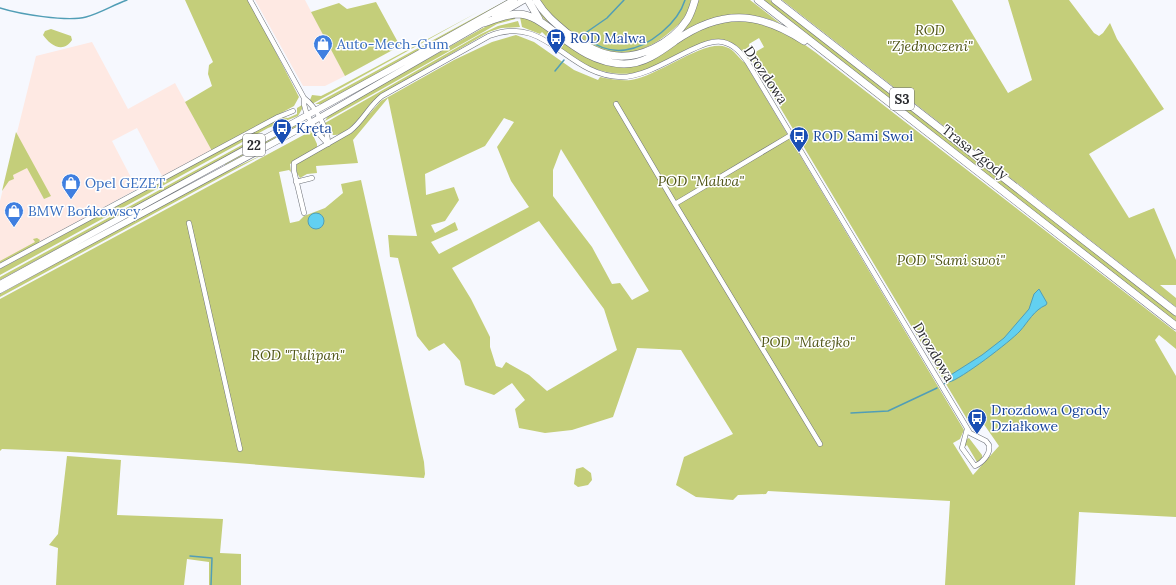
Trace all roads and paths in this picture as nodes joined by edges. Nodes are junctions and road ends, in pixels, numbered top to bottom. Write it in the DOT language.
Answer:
graph roads {
  1 [pos="250,0"];
  2 [pos="514,0"];
  3 [pos="524,0"];
  4 [pos="528,0"];
  5 [pos="536,0"];
  6 [pos="695,0"];
  7 [pos="758,0"];
  8 [pos="775,0"];
  9 [pos="540,21"];
  10 [pos="484,23"];
  11 [pos="841,64"];
  12 [pos="304,98"];
  13 [pos="616,104"];
  14 [pos="293,111"];
  15 [pos="315,111"];
  16 [pos="308,115"];
  17 [pos="319,118"];
  18 [pos="312,122"];
  19 [pos="791,135"];
  20 [pos="328,144"];
  21 [pos="312,178"];
  22 [pos="296,182"];
  23 [pos="675,204"];
  24 [pos="304,214"];
  25 [pos="189,223"];
  26 [pos="0,266"];
  27 [pos="0,284"];
  28 [pos="0,290"];
  29 [pos="1176,312"];
  30 [pos="1176,326"];
  31 [pos="967,429"];
  32 [pos="820,444"];
  33 [pos="240,449"];
  1 -- 12 [label="street"];
  2 -- 15 [label="main road, 22"];
  3 -- 10 [label="main road, 22"];
  4 -- 9 [label="highway"];
  5 -- 6 [label="highway"];
  7 -- 11 [label="highway, Trasa Zgody / S3"];
  8 -- 29 [label="highway, Trasa Zgody / S3"];
  9 -- 10 [label="highway"];
  9 -- 11 [label="highway"];
  10 -- 17 [label="main road, 22"];
  11 -- 30 [label="highway, Trasa Zgody / S3"];
  12 -- 15 [label="street"];
  12 -- 16 [label="street"];
  13 -- 23 [label="street"];
  14 -- 26 [label="street"];
  15 -- 16 [label="main road, 22"];
  15 -- 17 [label="street"];
  16 -- 18 [label="street"];
  16 -- 27 [label="main road, 22"];
  17 -- 18 [label="main road, 22"];
  17 -- 20 [label="street"];
  18 -- 20 [label="street"];
  18 -- 28 [label="main road, 22"];
  19 -- 20 [label="street, Drozdowa"];
  19 -- 23 [label="street"];
  19 -- 31 [label="street, Drozdowa"];
  20 -- 22 [label="street, Drozdowa"];
  21 -- 22 [label="street"];
  22 -- 24 [label="street"];
  23 -- 32 [label="street"];
  25 -- 33 [label="street"];
  31 -- 31 [label="street"];
}
